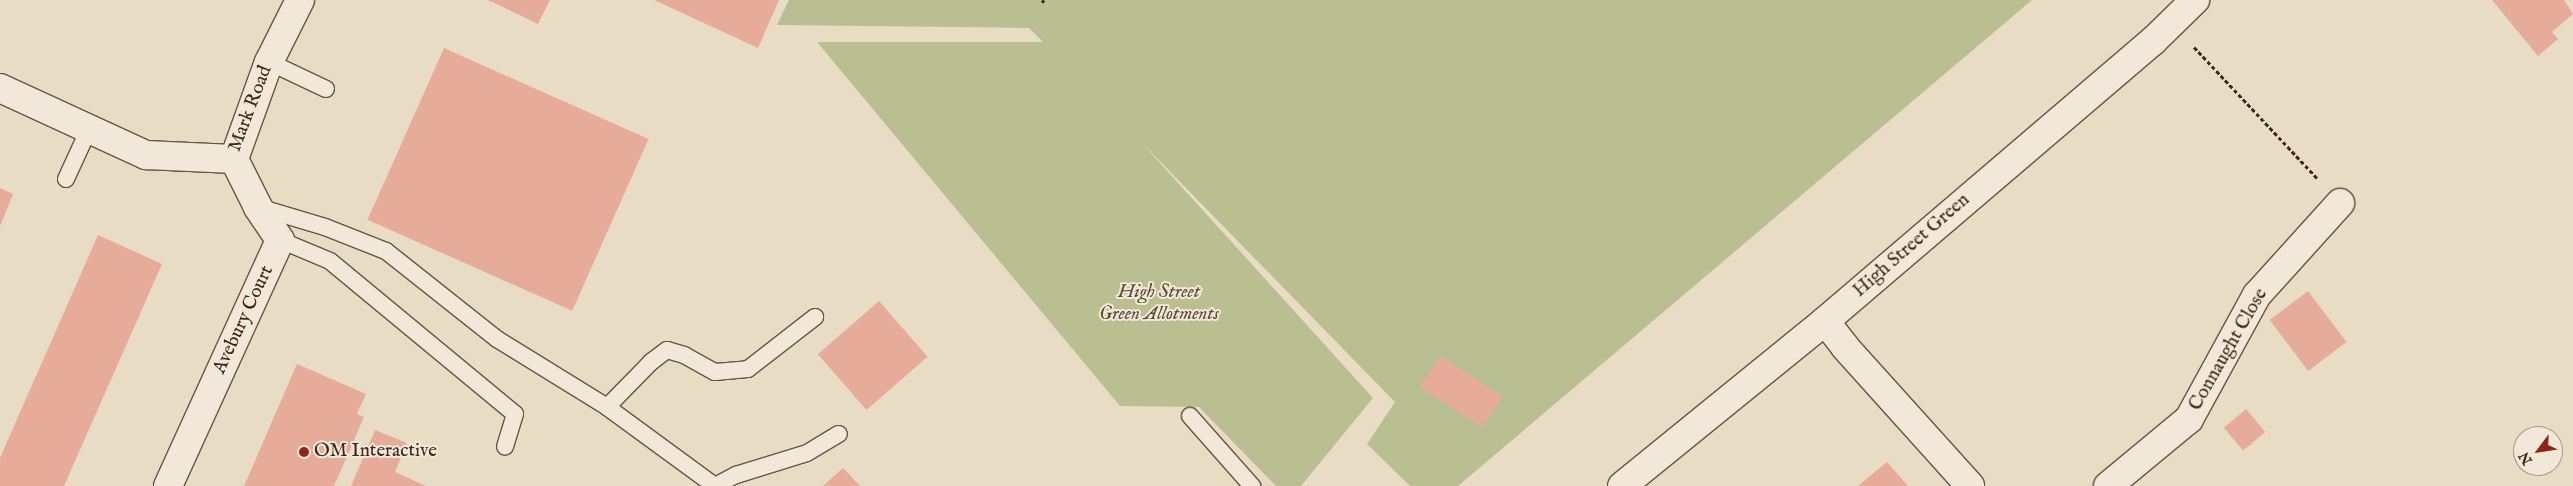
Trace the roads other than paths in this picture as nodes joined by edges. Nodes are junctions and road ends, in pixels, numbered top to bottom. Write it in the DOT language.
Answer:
graph roads {
  1 [pos="300,0"];
  2 [pos="2196,0"];
  3 [pos="269,62"];
  4 [pos="0,88"];
  5 [pos="326,89"];
  6 [pos="89,129"];
  7 [pos="234,159"];
  8 [pos="66,179"];
  9 [pos="2340,203"];
  10 [pos="258,208"];
  11 [pos="280,240"];
  12 [pos="815,317"];
  13 [pos="1825,320"];
  14 [pos="607,407"];
  15 [pos="1190,416"];
  16 [pos="839,434"];
  17 [pos="505,446"];
  18 [pos="168,486"];
  19 [pos="1252,486"];
  20 [pos="1622,486"];
  21 [pos="1970,486"];
  22 [pos="2108,486"];
  1 -- 3 [label="street, Mark Road"];
  2 -- 13 [label="street, High Street Green"];
  3 -- 5 [label="lane"];
  3 -- 7 [label="street, Mark Road"];
  4 -- 6 [label="street, Mark Road"];
  6 -- 7 [label="street, Mark Road"];
  6 -- 8 [label="lane"];
  7 -- 10 [label="street"];
  9 -- 22 [label="street, Connaught Close"];
  10 -- 11 [label="street"];
  10 -- 14 [label="lane"];
  11 -- 17 [label="lane"];
  11 -- 18 [label="street, Avebury Court"];
  12 -- 14 [label="lane"];
  13 -- 20 [label="street, High Street Green"];
  13 -- 21 [label="street"];
  14 -- 16 [label="lane"];
  15 -- 19 [label="lane"];
}
